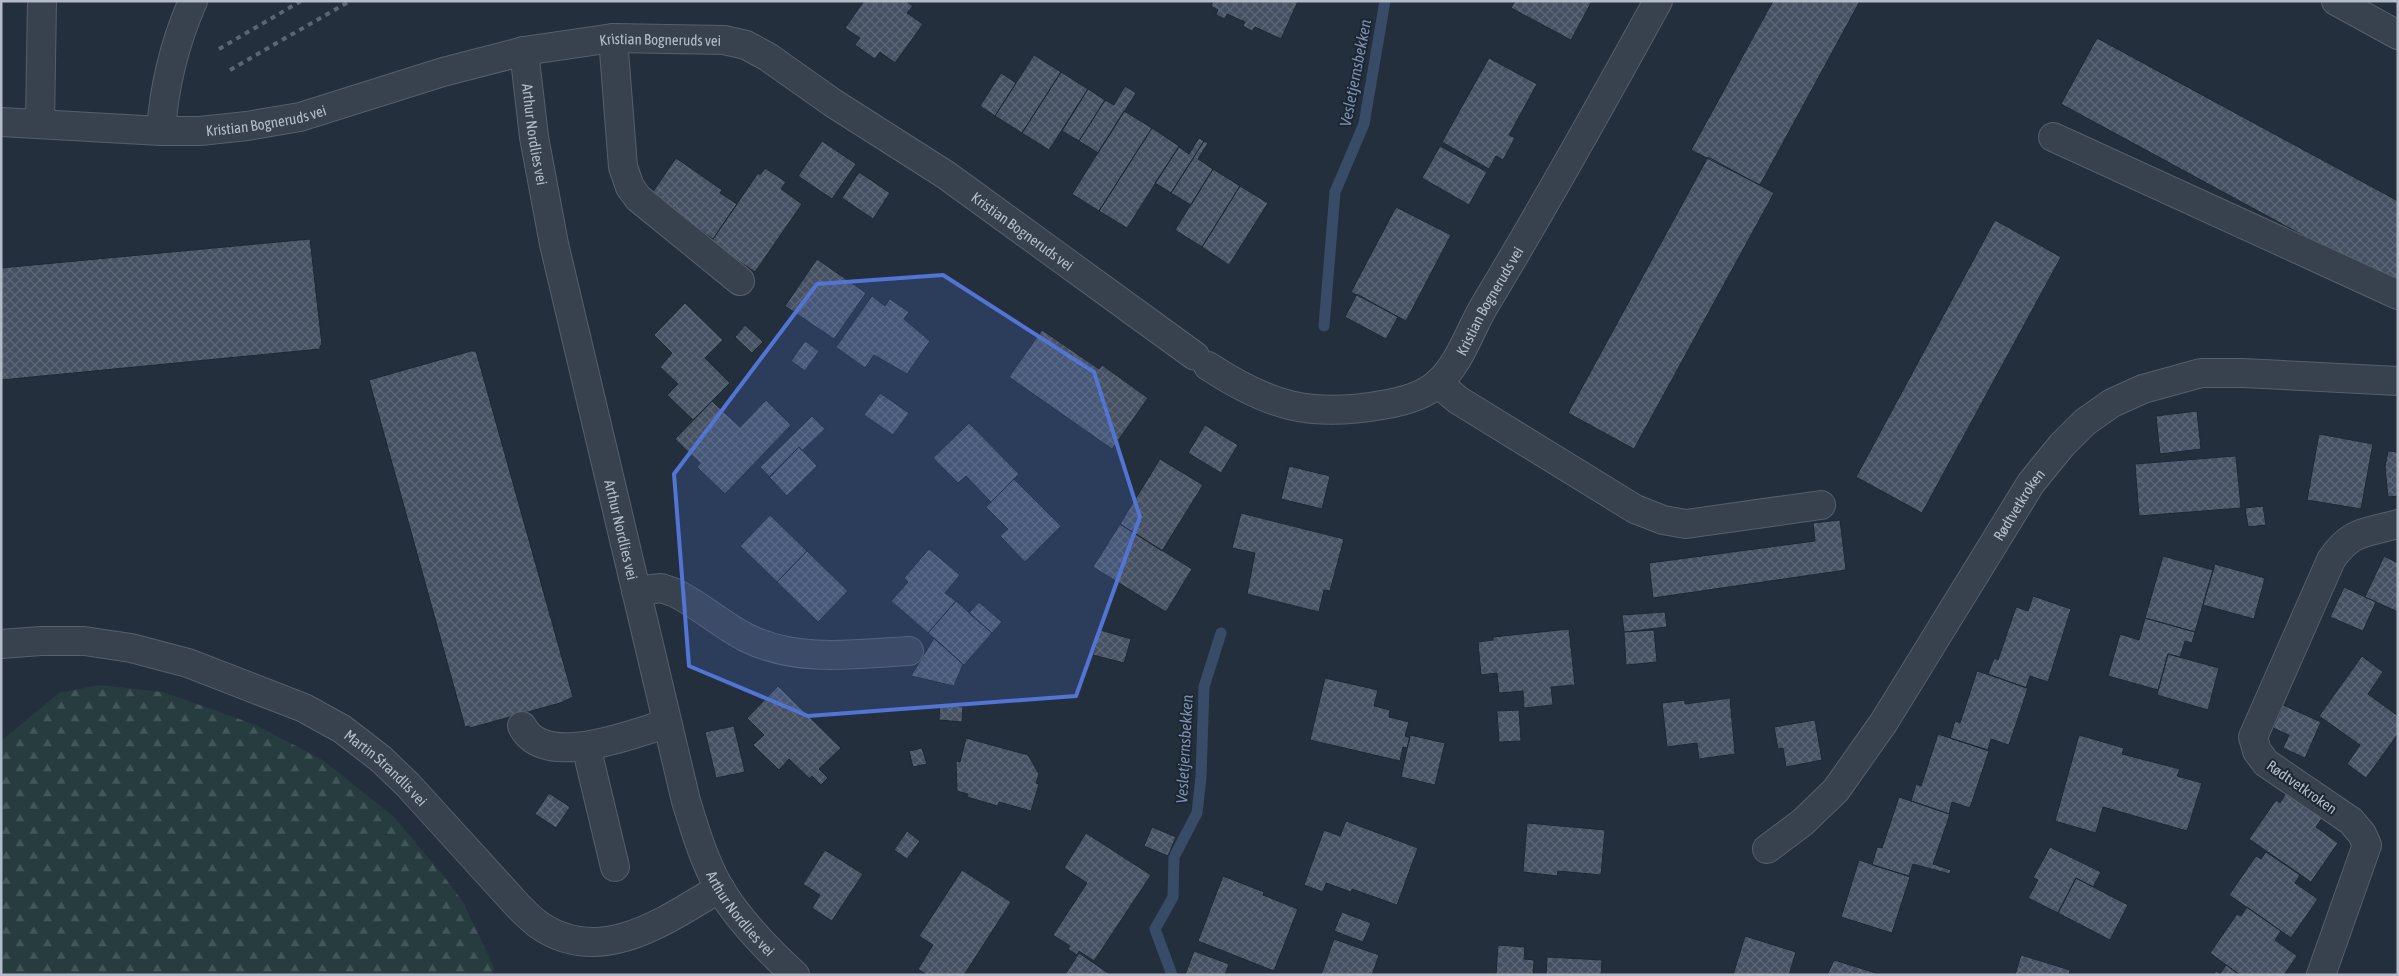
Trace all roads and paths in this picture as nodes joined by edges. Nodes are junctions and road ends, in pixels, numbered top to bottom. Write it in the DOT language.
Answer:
graph roads {
  1 [pos="42,1"];
  2 [pos="193,1"];
  3 [pos="1658,1"];
  4 [pos="2336,1"];
  5 [pos="2398,35"];
  6 [pos="613,38"];
  7 [pos="524,51"];
  8 [pos="1,122"];
  9 [pos="40,123"];
  10 [pos="161,132"];
  11 [pos="2053,136"];
  12 [pos="740,281"];
  13 [pos="2398,295"];
  14 [pos="2398,381"];
  15 [pos="1438,383"];
  16 [pos="1821,505"];
  17 [pos="2398,524"];
  18 [pos="636,591"];
  19 [pos="1,644"];
  20 [pos="909,651"];
  21 [pos="666,724"];
  22 [pos="522,726"];
  23 [pos="586,746"];
  24 [pos="1767,848"];
  25 [pos="616,867"];
  26 [pos="720,888"];
  27 [pos="795,975"];
  28 [pos="2321,975"];
  1 -- 9 [label="street"];
  2 -- 10 [label="street"];
  3 -- 15 [label="street, Kristian Bogneruds vei"];
  4 -- 5 [label="street"];
  6 -- 7 [label="street, Kristian Bogneruds vei"];
  6 -- 12 [label="street"];
  6 -- 15 [label="street, Kristian Bogneruds vei"];
  7 -- 10 [label="street, Kristian Bogneruds vei"];
  7 -- 18 [label="street, Arthur Nordlies vei"];
  8 -- 9 [label="street, Kristian Bogneruds vei"];
  9 -- 10 [label="street, Kristian Bogneruds vei"];
  11 -- 13 [label="street"];
  14 -- 24 [label="street, Rødtvetkroken"];
  15 -- 16 [label="street"];
  17 -- 28 [label="street, Rødtvetkroken"];
  18 -- 20 [label="street"];
  18 -- 21 [label="street, Arthur Nordlies vei"];
  19 -- 26 [label="street, Martin Strandlis vei"];
  21 -- 23 [label="street"];
  21 -- 26 [label="street, Arthur Nordlies vei"];
  22 -- 23 [label="street"];
  23 -- 25 [label="street"];
  26 -- 27 [label="street, Arthur Nordlies vei"];
}
